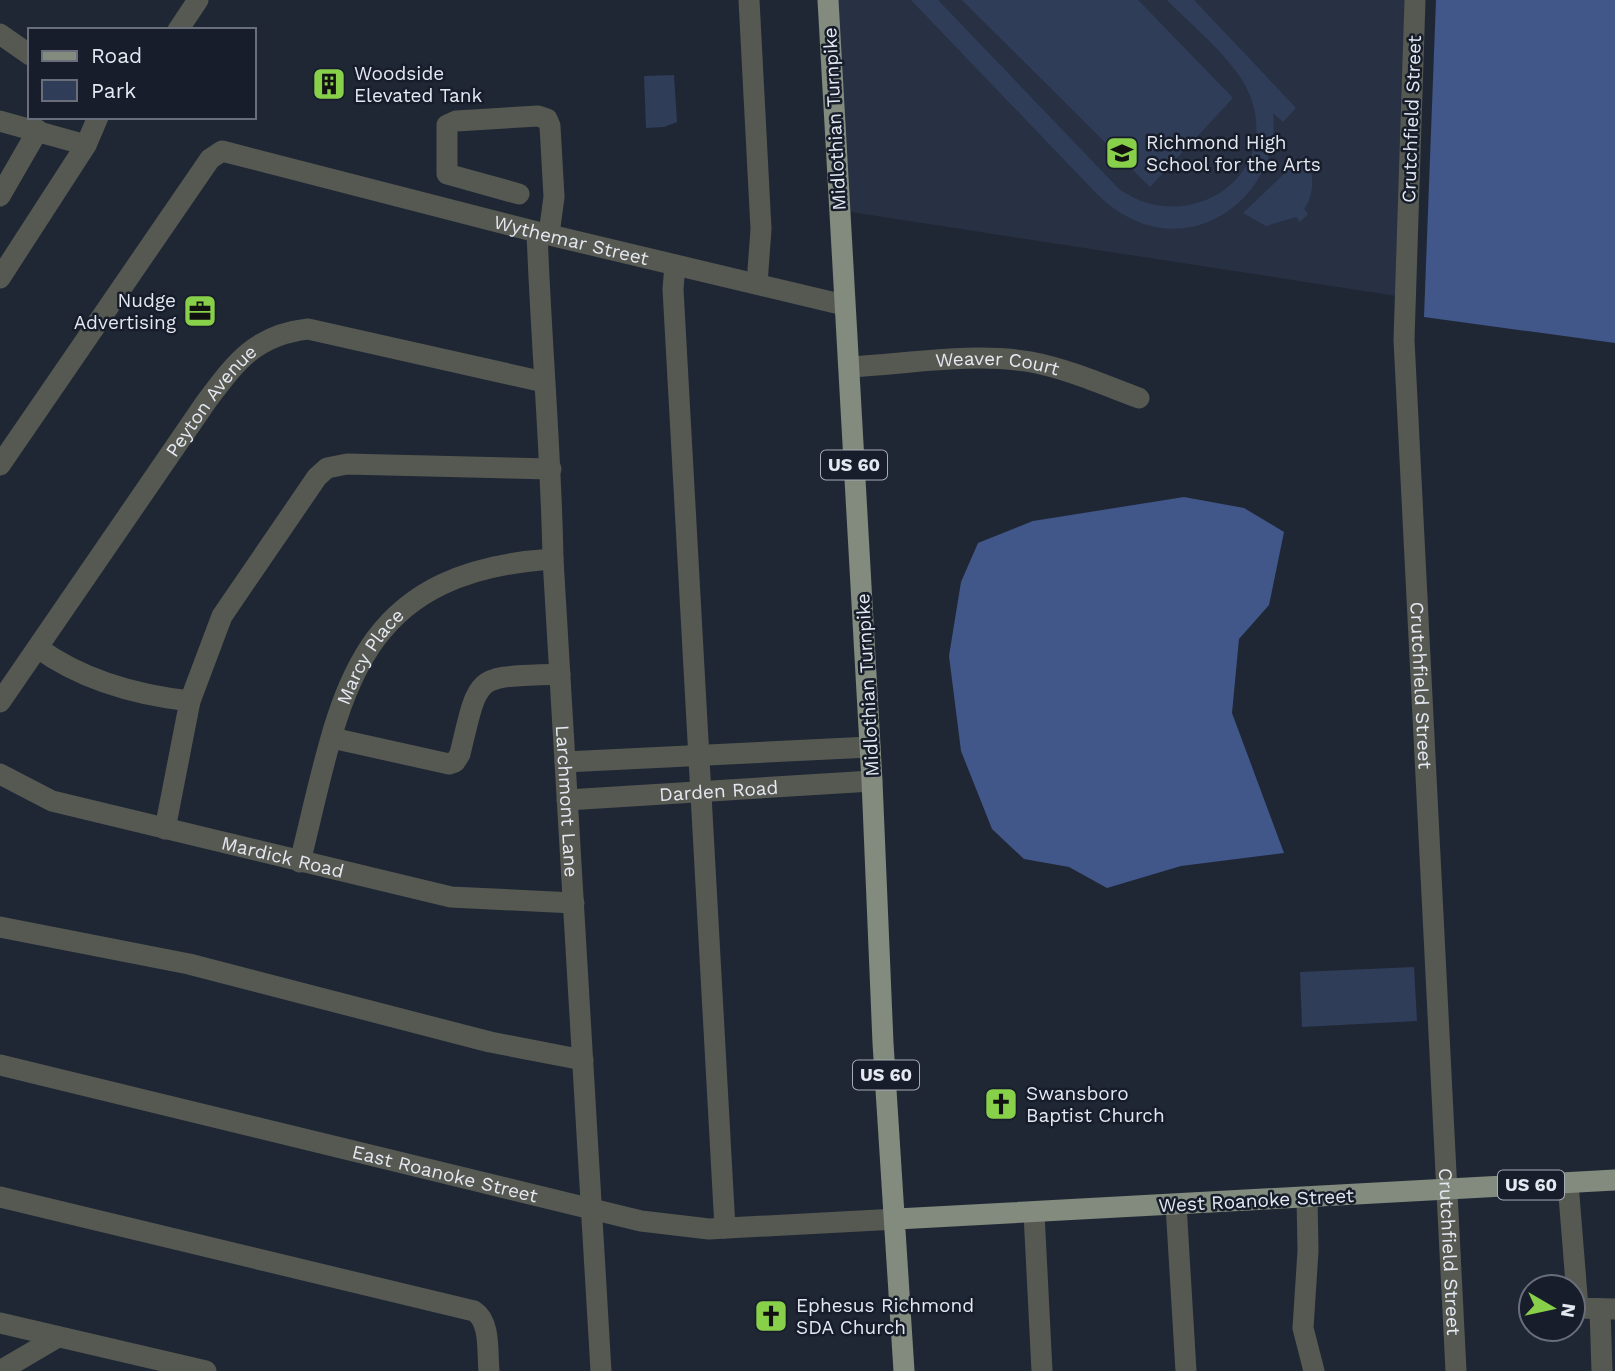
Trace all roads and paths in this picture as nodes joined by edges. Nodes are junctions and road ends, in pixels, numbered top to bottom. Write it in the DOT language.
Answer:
graph roads {
  1 [pos="198,0"];
  2 [pos="749,0"];
  3 [pos="828,0"];
  4 [pos="1415,0"];
  5 [pos="179,28"];
  6 [pos="0,34"];
  7 [pos="28,54"];
  8 [pos="97,119"];
  9 [pos="0,121"];
  10 [pos="38,130"];
  11 [pos="86,145"];
  12 [pos="0,196"];
  13 [pos="536,198"];
  14 [pos="543,233"];
  15 [pos="675,265"];
  16 [pos="0,278"];
  17 [pos="757,284"];
  18 [pos="844,305"];
  19 [pos="849,367"];
  20 [pos="544,382"];
  21 [pos="1139,398"];
  22 [pos="0,465"];
  23 [pos="551,469"];
  24 [pos="553,559"];
  25 [pos="38,648"];
  26 [pos="560,674"];
  27 [pos="191,701"];
  28 [pos="0,702"];
  29 [pos="332,738"];
  30 [pos="870,747"];
  31 [pos="697,757"];
  32 [pos="565,762"];
  33 [pos="0,774"];
  34 [pos="872,781"];
  35 [pos="702,789"];
  36 [pos="567,800"];
  37 [pos="165,829"];
  38 [pos="300,862"];
  39 [pos="574,903"];
  40 [pos="0,926"];
  41 [pos="583,1060"];
  42 [pos="0,1065"];
  43 [pos="1615,1180"];
  44 [pos="1569,1182"];
  45 [pos="1447,1190"];
  46 [pos="0,1197"];
  47 [pos="1307,1197"];
  48 [pos="1176,1205"];
  49 [pos="593,1208"];
  50 [pos="1034,1213"];
  51 [pos="897,1219"];
  52 [pos="725,1228"];
  53 [pos="1607,1309"];
  54 [pos="0,1323"];
  55 [pos="58,1337"];
  56 [pos="152,1365"];
  57 [pos="0,1371"];
  58 [pos="206,1371"];
  59 [pos="489,1371"];
  60 [pos="601,1371"];
  61 [pos="904,1371"];
  62 [pos="1042,1371"];
  63 [pos="1186,1371"];
  64 [pos="1314,1371"];
  65 [pos="1456,1371"];
  66 [pos="1602,1371"];
  1 -- 5 [label="street"];
  2 -- 17 [label="street"];
  3 -- 18 [label="main road, Midlothian Turnpike / US 60"];
  4 -- 45 [label="street, Crutchfield Street"];
  6 -- 7 [label="street"];
  8 -- 11 [label="street"];
  9 -- 10 [label="street"];
  10 -- 11 [label="street"];
  10 -- 12 [label="street"];
  11 -- 16 [label="street"];
  13 -- 13 [label="street, Larchmont Lane"];
  13 -- 14 [label="street, Larchmont Lane"];
  14 -- 15 [label="street, Wythemar Street"];
  14 -- 20 [label="street, Larchmont Lane"];
  14 -- 22 [label="street, Wythemar Street"];
  15 -- 17 [label="street, Wythemar Street"];
  15 -- 31 [label="street"];
  17 -- 18 [label="street, Wythemar Street"];
  18 -- 19 [label="main road, Midlothian Turnpike / US 60"];
  19 -- 21 [label="street, Weaver Court"];
  19 -- 30 [label="main road, Midlothian Turnpike / US 60"];
  20 -- 23 [label="street, Larchmont Lane"];
  20 -- 25 [label="street, Peyton Avenue"];
  23 -- 24 [label="street, Larchmont Lane"];
  23 -- 27 [label="street"];
  24 -- 26 [label="street, Larchmont Lane"];
  24 -- 29 [label="street, Marcy Place"];
  25 -- 27 [label="street"];
  25 -- 28 [label="street, Peyton Avenue"];
  26 -- 29 [label="street"];
  26 -- 32 [label="street, Larchmont Lane"];
  27 -- 37 [label="street"];
  29 -- 38 [label="street, Marcy Place"];
  30 -- 31 [label="street, Darden Road"];
  30 -- 34 [label="main road, Midlothian Turnpike / US 60"];
  31 -- 32 [label="street, Darden Road"];
  31 -- 35 [label="street"];
  32 -- 36 [label="street, Larchmont Lane"];
  33 -- 37 [label="street, Mardick Road"];
  34 -- 35 [label="street, Darden Road"];
  34 -- 51 [label="main road, Midlothian Turnpike / US 60"];
  35 -- 36 [label="street, Darden Road"];
  35 -- 52 [label="street"];
  36 -- 39 [label="street, Larchmont Lane"];
  37 -- 38 [label="street, Mardick Road"];
  38 -- 39 [label="street, Mardick Road"];
  39 -- 41 [label="street, Larchmont Lane"];
  40 -- 41 [label="street"];
  41 -- 49 [label="street, Larchmont Lane"];
  42 -- 49 [label="street, East Roanoke Street"];
  43 -- 44 [label="main road, West Roanoke Street / US 60"];
  44 -- 45 [label="main road, West Roanoke Street / US 60"];
  44 -- 53 [label="street"];
  45 -- 47 [label="main road, West Roanoke Street / US 60"];
  45 -- 65 [label="street, Crutchfield Street"];
  46 -- 59 [label="street"];
  47 -- 48 [label="main road, West Roanoke Street / US 60"];
  47 -- 64 [label="street"];
  48 -- 50 [label="main road, West Roanoke Street / US 60"];
  48 -- 63 [label="street"];
  49 -- 52 [label="street, East Roanoke Street"];
  49 -- 60 [label="street, Larchmont Lane"];
  50 -- 51 [label="main road, West Roanoke Street / US 60"];
  50 -- 62 [label="street"];
  51 -- 52 [label="street, East Roanoke Street"];
  51 -- 61 [label="main road, Midlothian Turnpike"];
  53 -- 66 [label="street"];
  54 -- 55 [label="street"];
  55 -- 56 [label="street"];
  55 -- 57 [label="street"];
  56 -- 58 [label="street"];
}
